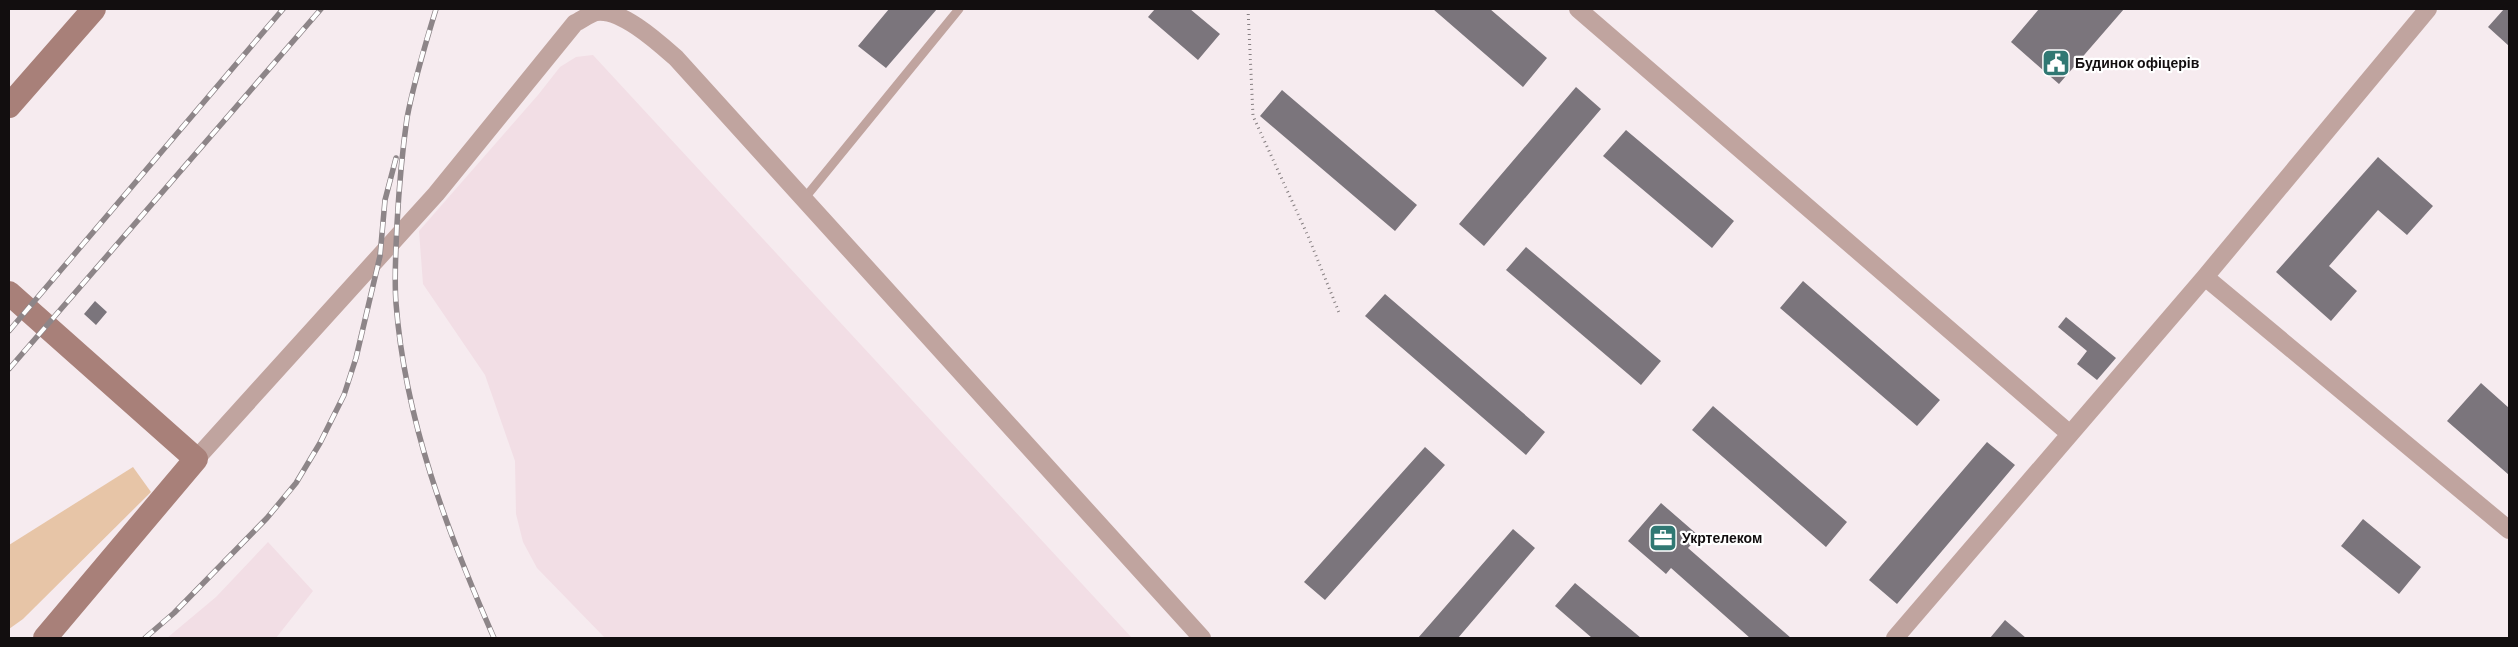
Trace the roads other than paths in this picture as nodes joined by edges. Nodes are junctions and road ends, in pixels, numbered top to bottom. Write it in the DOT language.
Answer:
graph roads {
  1 [pos="94,9"];
  2 [pos="959,9"];
  3 [pos="1578,9"];
  4 [pos="2428,9"];
  5 [pos="9,106"];
  6 [pos="804,199"];
  7 [pos="2205,277"];
  8 [pos="9,293"];
  9 [pos="2070,434"];
  10 [pos="196,460"];
  11 [pos="2509,530"];
  12 [pos="44,638"];
  13 [pos="1202,638"];
  14 [pos="1895,638"];
  1 -- 5 [label="street"];
  2 -- 6 [label="lane"];
  3 -- 9 [label="street"];
  4 -- 7 [label="street"];
  6 -- 10 [label="street"];
  6 -- 13 [label="street"];
  7 -- 9 [label="street"];
  7 -- 11 [label="street"];
  8 -- 10 [label="street"];
  9 -- 14 [label="street"];
  10 -- 12 [label="street"];
}
